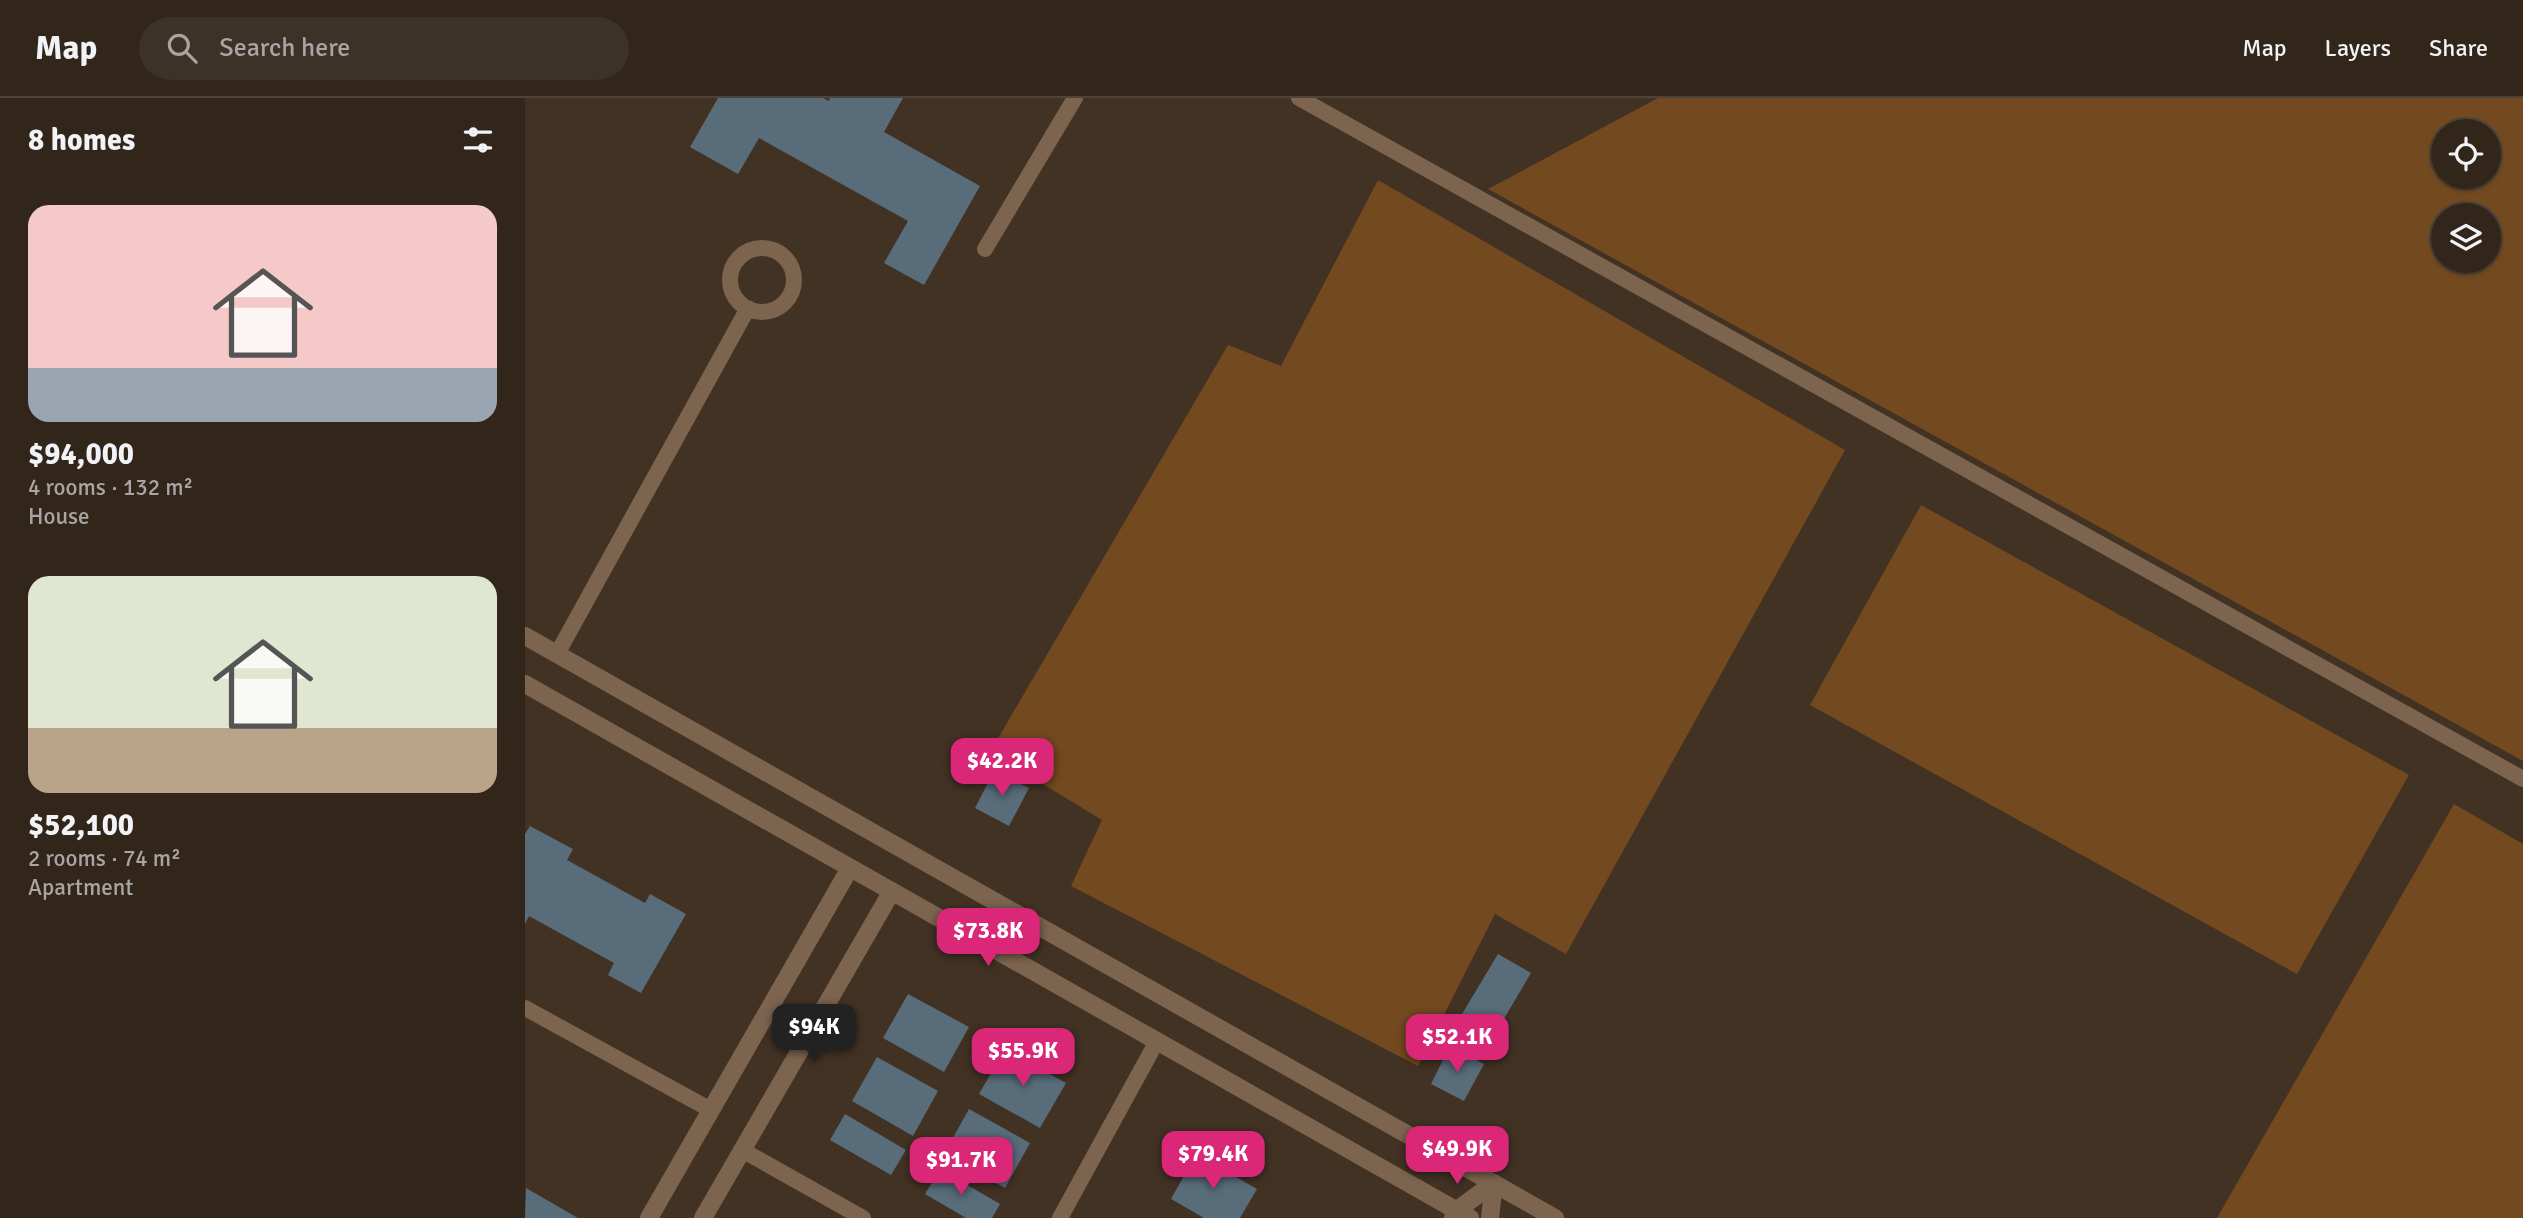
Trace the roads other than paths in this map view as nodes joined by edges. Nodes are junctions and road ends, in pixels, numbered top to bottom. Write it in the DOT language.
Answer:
graph roads {
  1 [pos="1075,98"];
  2 [pos="1299,98"];
  3 [pos="985,249"];
  4 [pos="748,308"];
  5 [pos="525,636"];
  6 [pos="557,654"];
  7 [pos="525,684"];
  8 [pos="2523,779"];
  9 [pos="850,867"];
  10 [pos="892,891"];
  11 [pos="525,1008"];
  12 [pos="1157,1041"];
  13 [pos="711,1110"];
  14 [pos="743,1150"];
  15 [pos="1494,1183"];
  16 [pos="1460,1215"];
  17 [pos="649,1218"];
  18 [pos="703,1218"];
  19 [pos="863,1218"];
  20 [pos="1061,1218"];
  21 [pos="1490,1218"];
  22 [pos="1555,1218"];
  1 -- 3 [label="lane"];
  2 -- 8 [label="lane"];
  4 -- 4 [label="lane"];
  4 -- 6 [label="lane"];
  5 -- 6 [label="street"];
  6 -- 15 [label="street"];
  7 -- 9 [label="street"];
  9 -- 10 [label="street"];
  9 -- 13 [label="street"];
  10 -- 12 [label="street"];
  10 -- 14 [label="street"];
  11 -- 13 [label="lane"];
  12 -- 16 [label="street"];
  12 -- 20 [label="lane"];
  13 -- 17 [label="street"];
  14 -- 18 [label="street"];
  14 -- 19 [label="lane"];
  15 -- 16 [label="street"];
  15 -- 21 [label="street"];
  15 -- 22 [label="street"];
}
